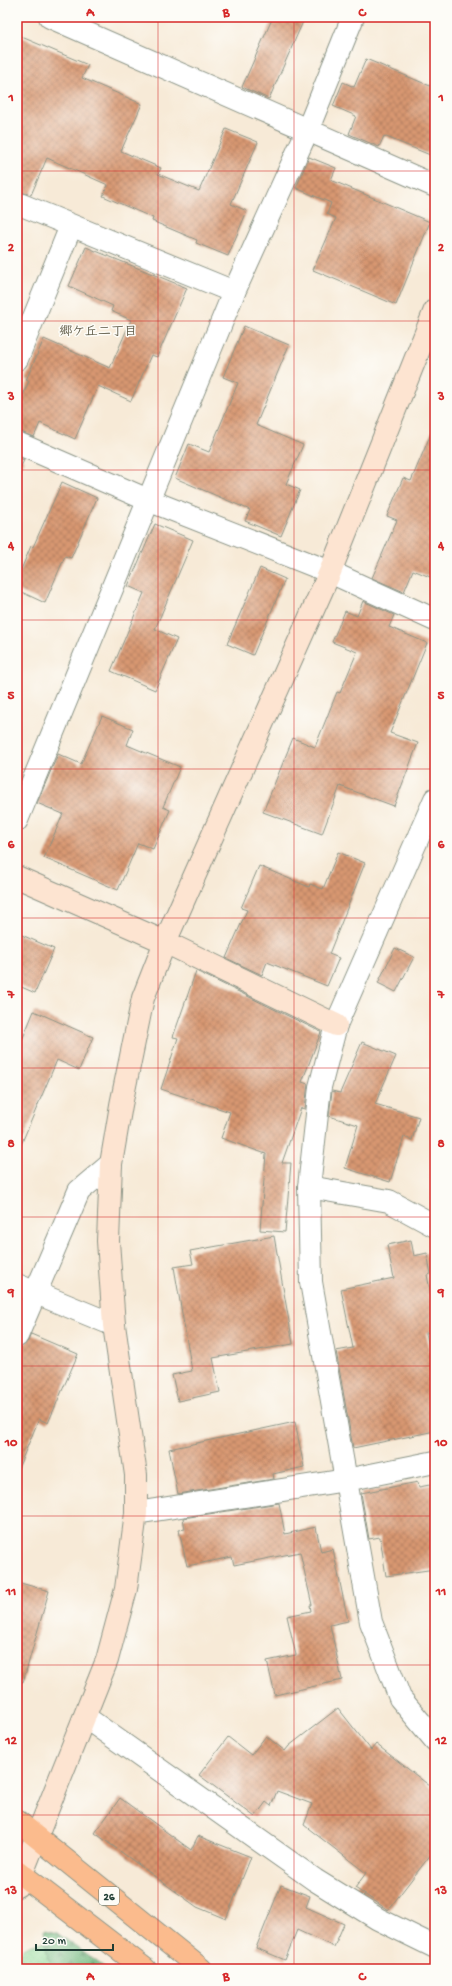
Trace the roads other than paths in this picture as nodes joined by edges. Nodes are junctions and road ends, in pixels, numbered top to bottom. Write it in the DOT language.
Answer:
graph roads {
  1 [pos="50,17"];
  2 [pos="353,17"];
  3 [pos="308,129"];
  4 [pos="435,186"];
  5 [pos="17,203"];
  6 [pos="71,226"];
  7 [pos="234,292"];
  8 [pos="435,310"];
  9 [pos="17,359"];
  10 [pos="17,443"];
  11 [pos="148,500"];
  12 [pos="330,572"];
  13 [pos="435,620"];
  14 [pos="435,799"];
  15 [pos="17,820"];
  16 [pos="17,877"];
  17 [pos="165,942"];
  18 [pos="336,1025"];
  19 [pos="111,1164"];
  20 [pos="309,1187"];
  21 [pos="435,1226"];
  22 [pos="26,1289"];
  23 [pos="114,1325"];
  24 [pos="17,1336"];
  25 [pos="435,1462"];
  26 [pos="346,1480"];
  27 [pos="136,1513"];
  28 [pos="85,1716"];
  29 [pos="435,1740"];
  30 [pos="17,1821"];
  31 [pos="36,1835"];
  32 [pos="19,1877"];
  33 [pos="435,1947"];
  34 [pos="145,1969"];
  35 [pos="201,1969"];
  1 -- 3 [label="street"];
  2 -- 3 [label="street"];
  3 -- 4 [label="street"];
  3 -- 7 [label="street"];
  5 -- 6 [label="street"];
  6 -- 7 [label="street"];
  6 -- 9 [label="street"];
  7 -- 11 [label="street"];
  8 -- 12 [label="street"];
  10 -- 11 [label="street"];
  11 -- 12 [label="street"];
  11 -- 15 [label="street"];
  12 -- 13 [label="street"];
  12 -- 17 [label="street"];
  14 -- 18 [label="street"];
  16 -- 17 [label="street"];
  17 -- 18 [label="street"];
  17 -- 19 [label="street"];
  18 -- 20 [label="street"];
  19 -- 22 [label="street"];
  19 -- 23 [label="street"];
  20 -- 21 [label="street"];
  20 -- 26 [label="street"];
  22 -- 23 [label="street"];
  22 -- 24 [label="street"];
  23 -- 27 [label="street"];
  25 -- 26 [label="street"];
  26 -- 27 [label="street"];
  26 -- 29 [label="street"];
  27 -- 28 [label="street"];
  28 -- 31 [label="street"];
  28 -- 33 [label="street"];
  30 -- 31 [label="main road, 26"];
  31 -- 32 [label="street"];
  31 -- 35 [label="main road, 26"];
  32 -- 34 [label="main road"];
}
